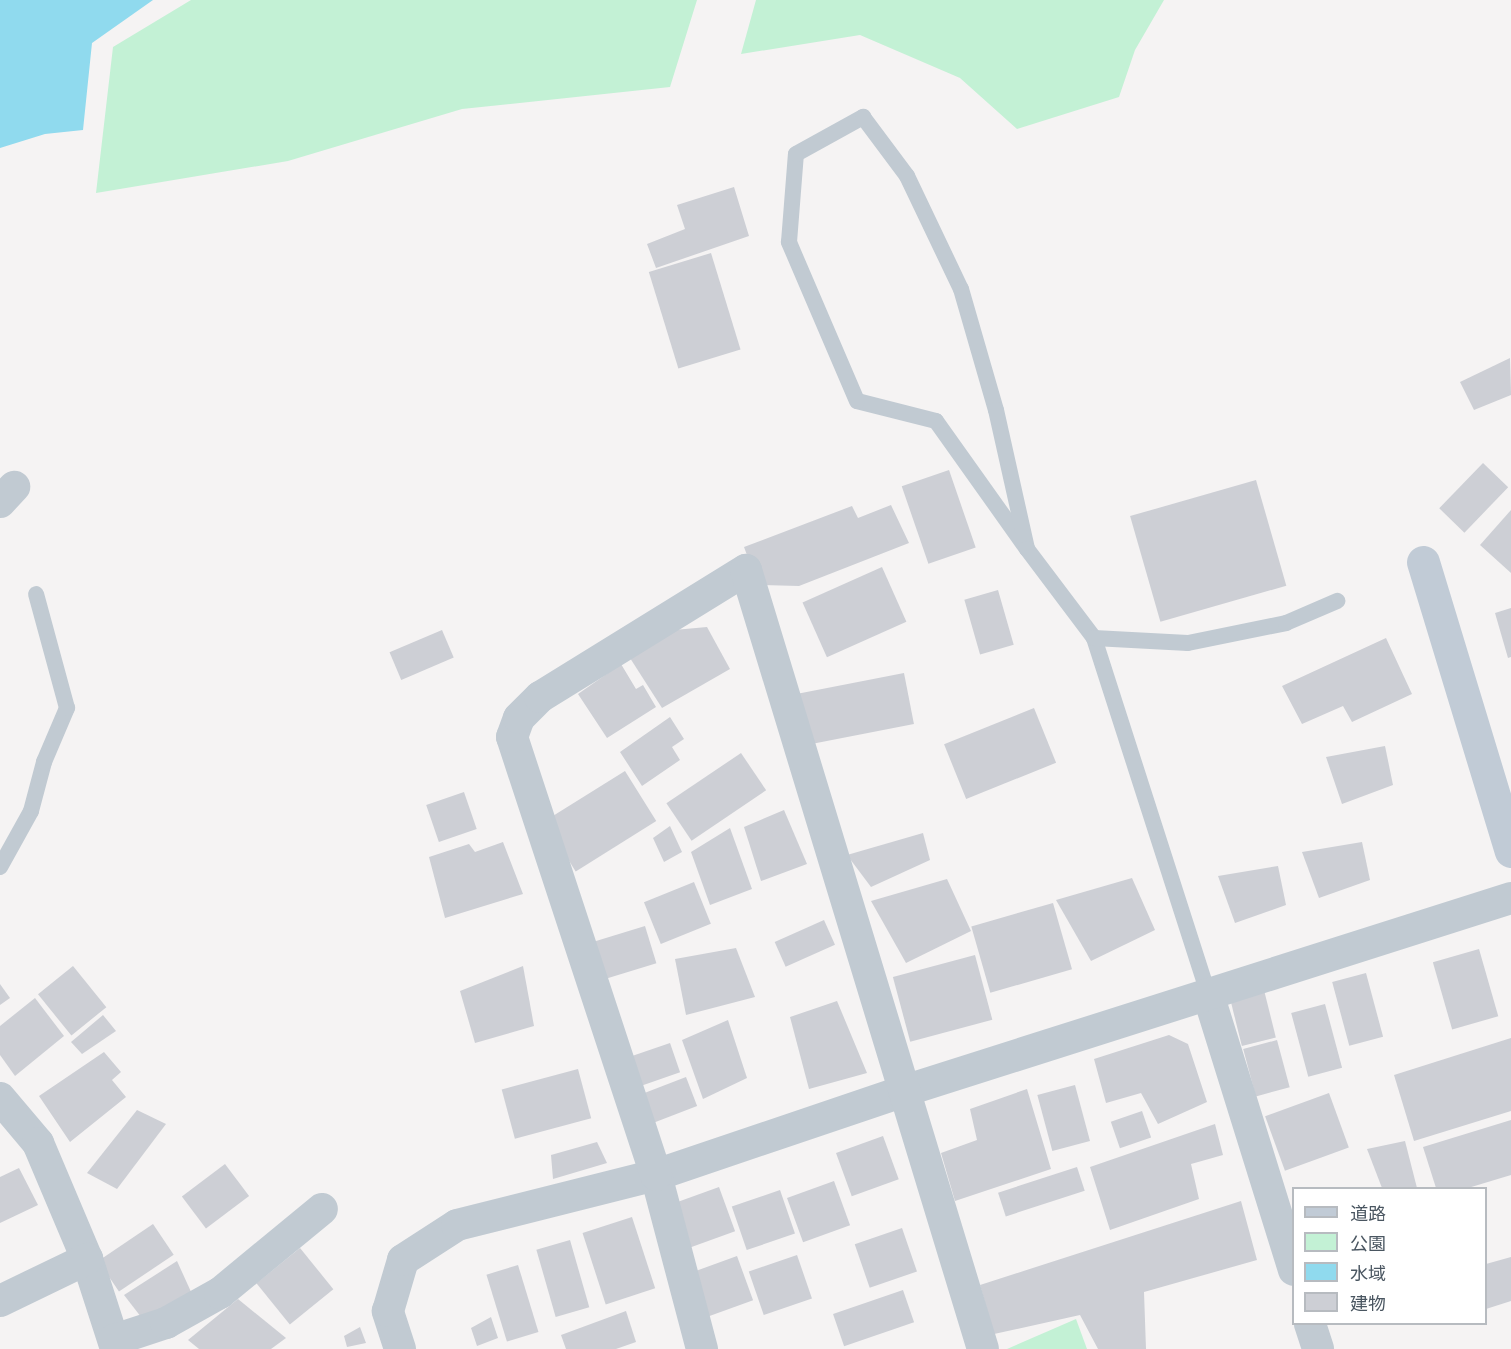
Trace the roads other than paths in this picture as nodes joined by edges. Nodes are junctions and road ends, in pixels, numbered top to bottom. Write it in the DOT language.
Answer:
graph roads {
  1 [pos="1027,549"];
  2 [pos="1423,562"];
  3 [pos="36,594"];
  4 [pos="1337,601"];
  5 [pos="1094,638"];
  6 [pos="1511,851"];
  7 [pos="0,867"];
  8 [pos="1511,898"];
  9 [pos="1208,994"];
  10 [pos="904,1091"];
  11 [pos="0,1098"];
  12 [pos="656,1175"];
  13 [pos="322,1209"];
  14 [pos="87,1259"];
  15 [pos="1292,1267"];
  16 [pos="0,1301"];
  17 [pos="1311,1325"];
  18 [pos="115,1345"];
  19 [pos="400,1349"];
  20 [pos="702,1349"];
  21 [pos="983,1349"];
  22 [pos="1318,1349"];
  1 -- 1 [label="lane"];
  1 -- 5 [label="lane"];
  2 -- 6 [label="street"];
  3 -- 7 [label="lane"];
  4 -- 5 [label="lane"];
  5 -- 9 [label="lane"];
  8 -- 9 [label="street"];
  9 -- 10 [label="street"];
  9 -- 15 [label="street"];
  10 -- 12 [label="street"];
  10 -- 12 [label="street"];
  10 -- 21 [label="street"];
  11 -- 14 [label="street"];
  12 -- 19 [label="street"];
  12 -- 20 [label="street"];
  13 -- 18 [label="street"];
  14 -- 16 [label="street"];
  14 -- 18 [label="street"];
  17 -- 22 [label="street"];
}
